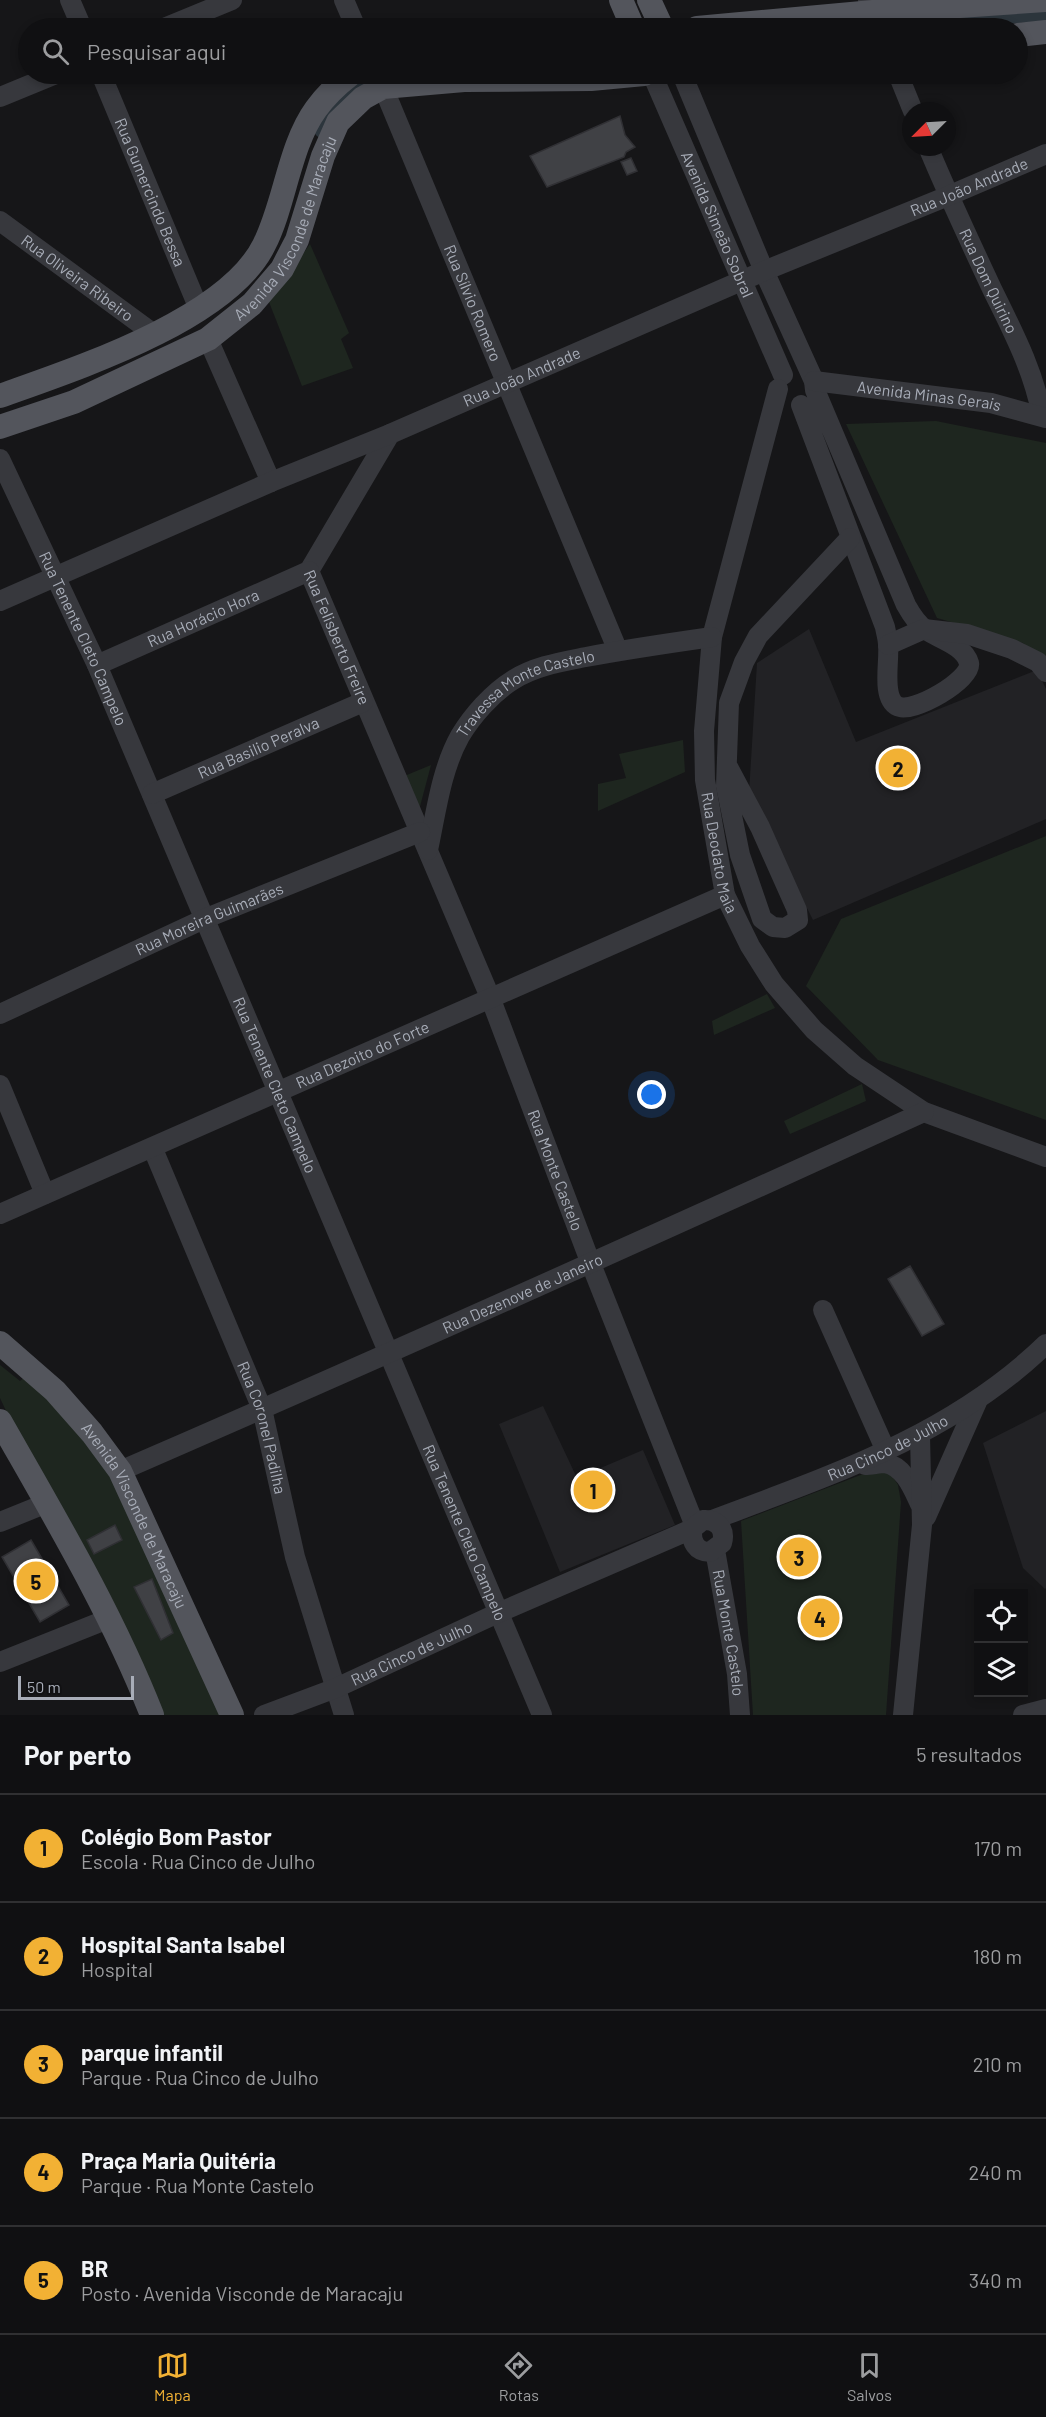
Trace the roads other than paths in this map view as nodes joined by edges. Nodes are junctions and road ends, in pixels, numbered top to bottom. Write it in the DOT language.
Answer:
graph roads {
  1 [pos="70,0"];
  2 [pos="232,0"];
  3 [pos="344,0"];
  4 [pos="621,0"];
  5 [pos="649,0"];
  6 [pos="1046,0"];
  7 [pos="873,15"];
  8 [pos="78,18"];
  9 [pos="188,18"];
  10 [pos="352,18"];
  11 [pos="629,18"];
  12 [pos="657,18"];
  13 [pos="832,18"];
  14 [pos="1046,32"];
  15 [pos="1028,33"];
  16 [pos="32,84"];
  17 [pos="105,84"];
  18 [pos="339,84"];
  19 [pos="418,84"];
  20 [pos="656,84"];
  21 [pos="685,84"];
  22 [pos="902,84"];
  23 [pos="383,87"];
  24 [pos="0,97"];
  25 [pos="909,102"];
  26 [pos="1046,154"];
  27 [pos="932,156"];
  28 [pos="948,196"];
  29 [pos="0,220"];
  30 [pos="764,271"];
  31 [pos="742,281"];
  32 [pos="199,309"];
  33 [pos="154,334"];
  34 [pos="208,339"];
  35 [pos="813,381"];
  36 [pos="781,382"];
  37 [pos="507,385"];
  38 [pos="0,396"];
  39 [pos="801,405"];
  40 [pos="1044,417"];
  41 [pos="0,427"];
  42 [pos="390,434"];
  43 [pos="0,459"];
  44 [pos="271,482"];
  45 [pos="850,538"];
  46 [pos="309,571"];
  47 [pos="57,576"];
  48 [pos="0,602"];
  49 [pos="924,629"];
  50 [pos="712,638"];
  51 [pos="888,645"];
  52 [pos="618,651"];
  53 [pos="97,665"];
  54 [pos="1046,672"];
  55 [pos="363,702"];
  56 [pos="728,767"];
  57 [pos="152,794"];
  58 [pos="424,841"];
  59 [pos="725,895"];
  60 [pos="204,919"];
  61 [pos="490,997"];
  62 [pos="0,1014"];
  63 [pos="0,1085"];
  64 [pos="278,1091"];
  65 [pos="924,1112"];
  66 [pos="153,1149"];
  67 [pos="1046,1157"];
  68 [pos="45,1194"];
  69 [pos="0,1214"];
  70 [pos="591,1264"];
  71 [pos="823,1310"];
  72 [pos="0,1343"];
  73 [pos="1046,1344"];
  74 [pos="390,1351"];
  75 [pos="1039,1360"];
  76 [pos="977,1402"];
  77 [pos="262,1409"];
  78 [pos="0,1421"];
  79 [pos="920,1435"];
  80 [pos="886,1451"];
  81 [pos="854,1466"];
  82 [pos="120,1471"];
  83 [pos="46,1503"];
  84 [pos="922,1518"];
  85 [pos="0,1522"];
  86 [pos="700,1525"];
  87 [pos="498,1613"];
  88 [pos="108,1619"];
  89 [pos="0,1662"];
  90 [pos="336,1688"];
  91 [pos="1046,1709"];
  92 [pos="152,1715"];
  93 [pos="232,1715"];
  94 [pos="264,1715"];
  95 [pos="344,1715"];
  96 [pos="542,1715"];
  97 [pos="740,1715"];
  98 [pos="903,1715"];
  99 [pos="1023,1715"];
  1 -- 8 [label="street"];
  2 -- 9 [label="street"];
  3 -- 10 [label="street"];
  4 -- 11 [label="main road"];
  5 -- 12 [label="main road"];
  6 -- 7 [label="main road"];
  7 -- 13 [label="main road"];
  14 -- 15 [label="main road"];
  16 -- 24 [label="street"];
  17 -- 32 [label="street, Rua Gumercindo Bessa"];
  18 -- 32 [label="main road, Avenida Visconde de Maracaju"];
  19 -- 23 [label="main road, Avenida Visconde de Maracaju"];
  20 -- 31 [label="street, Avenida Simeão Sobral"];
  21 -- 30 [label="street, Avenida Simeão Sobral"];
  22 -- 25 [label="street"];
  23 -- 34 [label="main road, Avenida Visconde de Maracaju"];
  23 -- 37 [label="street, Rua Sílvio Romero"];
  26 -- 28 [label="street, Rua João Andrade"];
  27 -- 28 [label="street, Rua Dom Quirino"];
  28 -- 30 [label="street, Rua João Andrade"];
  28 -- 40 [label="street, Rua Dom Quirino"];
  29 -- 33 [label="street, Rua Oliveira Ribeiro"];
  30 -- 31 [label="street, Rua João Andrade"];
  30 -- 35 [label="street, Avenida Simeão Sobral"];
  31 -- 36 [label="street, Avenida Simeão Sobral"];
  31 -- 37 [label="street, Rua João Andrade"];
  32 -- 33 [label="main road, Avenida Visconde de Maracaju"];
  33 -- 38 [label="main road, Avenida Visconde de Maracaju"];
  34 -- 41 [label="main road, Avenida Visconde de Maracaju"];
  34 -- 44 [label="street"];
  35 -- 36 [label="street"];
  35 -- 39 [label="street"];
  35 -- 40 [label="street, Avenida Minas Gerais"];
  35 -- 49 [label="street, Avenida Simeão Sobral"];
  36 -- 39 [label="street"];
  36 -- 50 [label="street, Rua Deodato Maia"];
  37 -- 42 [label="street, Rua João Andrade"];
  37 -- 52 [label="street, Rua Sílvio Romero"];
  39 -- 45 [label="street"];
  42 -- 44 [label="street, Rua João Andrade"];
  42 -- 46 [label="street, Rua Felisberto Freire"];
  43 -- 47 [label="street, Rua Tenente Cleto Campelo"];
  44 -- 47 [label="street, Rua João Andrade"];
  45 -- 51 [label="street"];
  45 -- 56 [label="street"];
  46 -- 53 [label="street, Rua Horácio Hora"];
  46 -- 55 [label="street, Rua Felisberto Freire"];
  47 -- 48 [label="street, Rua João Andrade"];
  47 -- 53 [label="street, Rua Tenente Cleto Campelo"];
  49 -- 51 [label="street"];
  49 -- 51 [label="street"];
  49 -- 54 [label="street"];
  50 -- 52 [label="street, Travessa Monte Castelo"];
  50 -- 59 [label="street, Rua Deodato Maia"];
  52 -- 58 [label="street, Travessa Monte Castelo"];
  53 -- 57 [label="street, Rua Tenente Cleto Campelo"];
  55 -- 57 [label="street, Rua Basilio Peralva"];
  55 -- 58 [label="street, Rua Felisberto Freire"];
  56 -- 56 [label="street"];
  57 -- 60 [label="street, Rua Tenente Cleto Campelo"];
  58 -- 60 [label="street, Rua Moreira Guimarães"];
  58 -- 61 [label="street, Rua Monte Castelo"];
  59 -- 61 [label="street, Rua Dezoito do Forte"];
  59 -- 65 [label="street, Rua Deodato Maia"];
  60 -- 62 [label="street, Rua Moreira Guimarães"];
  60 -- 64 [label="street, Rua Tenente Cleto Campelo"];
  61 -- 64 [label="street, Rua Dezoito do Forte"];
  61 -- 70 [label="street, Rua Monte Castelo"];
  63 -- 68 [label="street"];
  64 -- 66 [label="street, Rua Dezoito do Forte"];
  64 -- 74 [label="street, Rua Tenente Cleto Campelo"];
  65 -- 67 [label="street, Rua Deodato Maia"];
  65 -- 70 [label="street, Rua Dezenove de Janeiro"];
  66 -- 68 [label="street, Rua Dezoito do Forte"];
  66 -- 77 [label="street, Rua Coronel Padilha"];
  68 -- 69 [label="street, Rua Dezoito do Forte"];
  70 -- 74 [label="street, Rua Dezenove de Janeiro"];
  70 -- 86 [label="street, Rua Monte Castelo"];
  71 -- 80 [label="street"];
  72 -- 82 [label="main road, Avenida Visconde de Maracaju"];
  73 -- 75 [label="street, Rua Cinco de Julho"];
  74 -- 77 [label="street, Rua Dezenove de Janeiro"];
  74 -- 87 [label="street, Rua Tenente Cleto Campelo"];
  75 -- 76 [label="street, Rua Cinco de Julho"];
  76 -- 79 [label="street, Rua Cinco de Julho"];
  76 -- 84 [label="street"];
  77 -- 82 [label="street, Rua Dezenove de Janeiro"];
  77 -- 90 [label="street, Rua Coronel Padilha"];
  78 -- 83 [label="main road"];
  79 -- 80 [label="street, Rua Cinco de Julho"];
  79 -- 84 [label="street"];
  80 -- 81 [label="street, Rua Cinco de Julho"];
  81 -- 84 [label="street"];
  81 -- 86 [label="street, Rua Cinco de Julho"];
  82 -- 93 [label="main road, Avenida Visconde de Maracaju"];
  83 -- 85 [label="street"];
  83 -- 88 [label="main road"];
  84 -- 98 [label="street"];
  86 -- 87 [label="street, Rua Cinco de Julho"];
  86 -- 97 [label="street, Rua Monte Castelo"];
  87 -- 90 [label="street, Rua Cinco de Julho"];
  87 -- 96 [label="street, Rua Tenente Cleto Campelo"];
  88 -- 89 [label="street"];
  88 -- 92 [label="main road"];
  90 -- 94 [label="street, Rua Cinco de Julho"];
  90 -- 95 [label="street, Rua Coronel Padilha"];
  91 -- 99 [label="street"];
}
